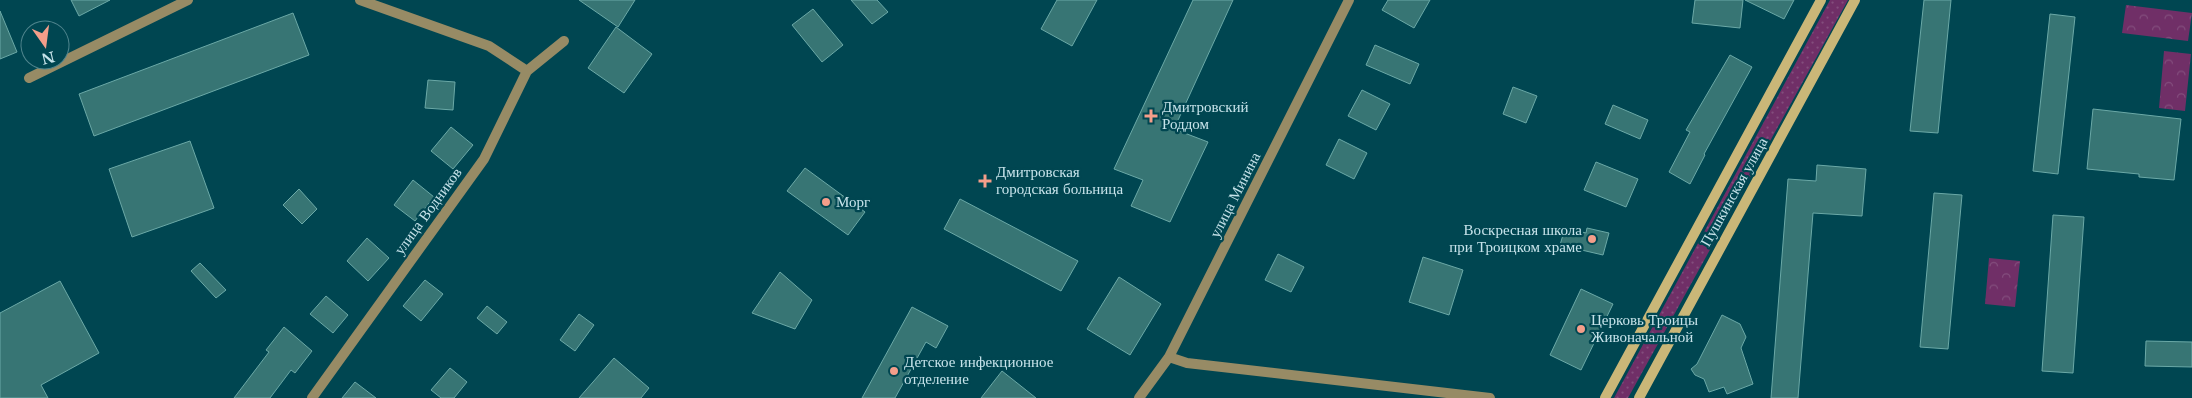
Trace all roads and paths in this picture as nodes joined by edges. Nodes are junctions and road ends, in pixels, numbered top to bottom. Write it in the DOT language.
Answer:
graph roads {
  1 [pos="188,0"];
  2 [pos="360,0"];
  3 [pos="1349,0"];
  4 [pos="1821,0"];
  5 [pos="1855,0"];
  6 [pos="564,41"];
  7 [pos="528,70"];
  8 [pos="29,78"];
  9 [pos="1169,358"];
  10 [pos="312,398"];
  11 [pos="1139,398"];
  12 [pos="1490,398"];
  13 [pos="1605,398"];
  14 [pos="1638,398"];
  1 -- 8 [label="street"];
  2 -- 7 [label="street"];
  3 -- 9 [label="street, улица Минина"];
  4 -- 13 [label="main road, Пушкинская улица"];
  5 -- 14 [label="main road, Пушкинская улица"];
  6 -- 7 [label="street, улица Водников"];
  7 -- 10 [label="street, улица Водников"];
  9 -- 11 [label="street, улица Минина"];
  9 -- 12 [label="street"];
}
